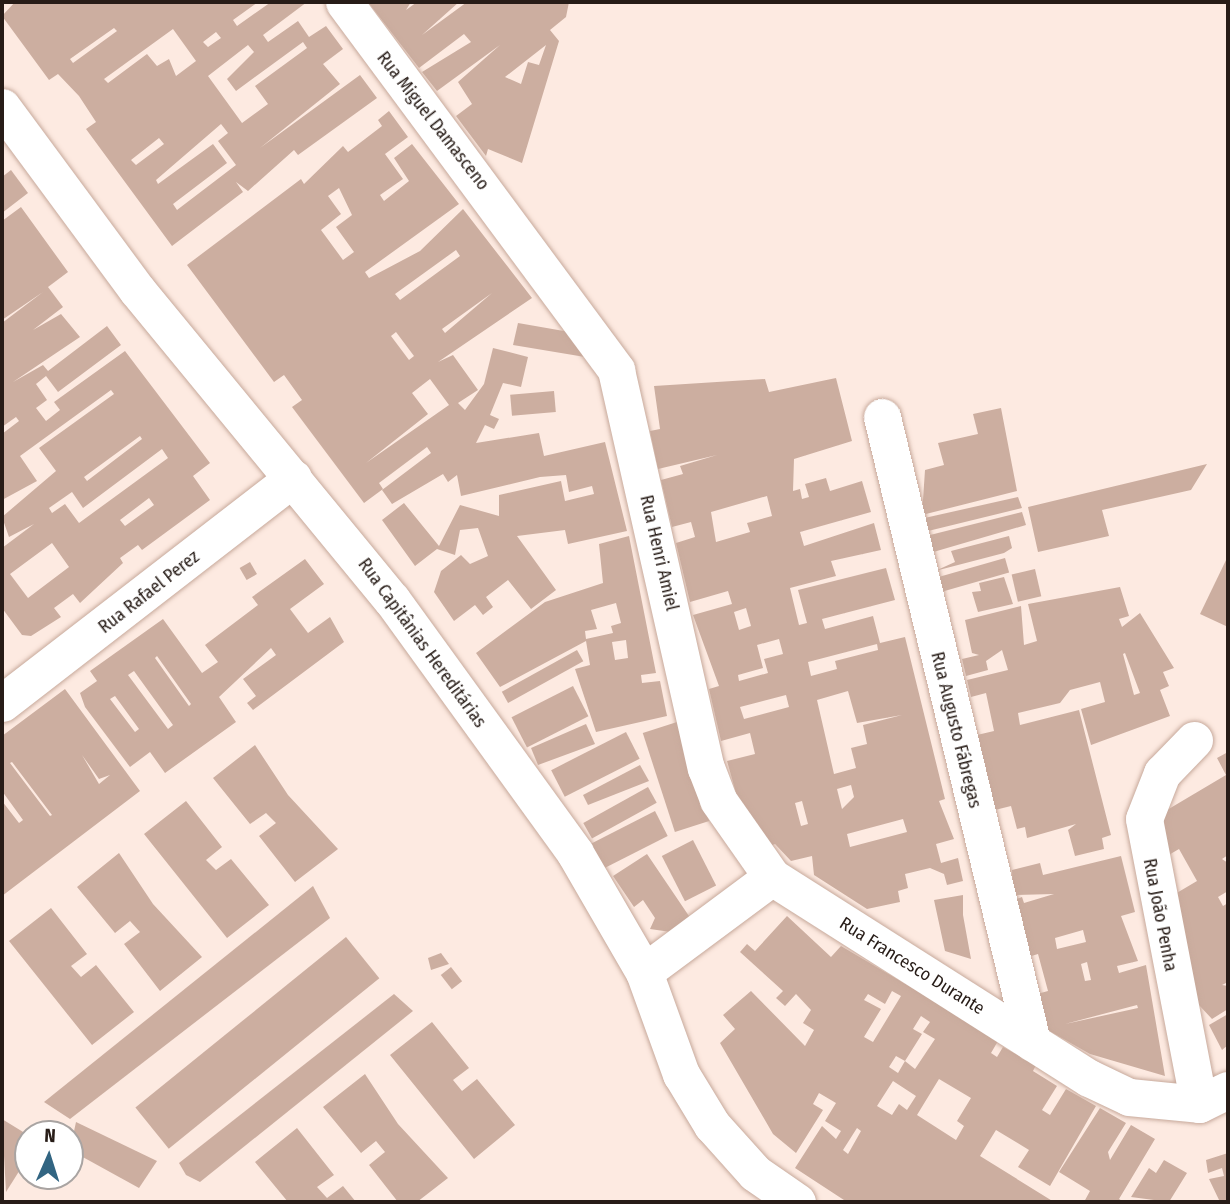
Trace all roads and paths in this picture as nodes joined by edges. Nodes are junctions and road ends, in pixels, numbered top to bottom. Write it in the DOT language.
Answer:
graph roads {
  1 [pos="344,2"];
  2 [pos="2,107"];
  3 [pos="524,238"];
  4 [pos="882,417"];
  5 [pos="293,478"];
  6 [pos="8,686"];
  7 [pos="1194,740"];
  8 [pos="772,877"];
  9 [pos="644,972"];
  10 [pos="1032,1042"];
  11 [pos="1214,1097"];
  12 [pos="797,1202"];
  1 -- 3 [label="street, Rua Miguel Damasceno"];
  2 -- 5 [label="street, Rua Capitânias Hereditárias"];
  3 -- 8 [label="street, Rua Henri Amiel"];
  4 -- 10 [label="street, Rua Augusto Fábregas"];
  5 -- 6 [label="street, Rua Rafael Perez"];
  5 -- 9 [label="street, Rua Capitânias Hereditárias"];
  7 -- 11 [label="street, Rua João Penha"];
  8 -- 9 [label="street"];
  8 -- 10 [label="street, Rua Francesco Durante"];
  9 -- 12 [label="street, Rua Capitânias Hereditárias"];
  10 -- 11 [label="street, Rua Francesco Durante"];
}
